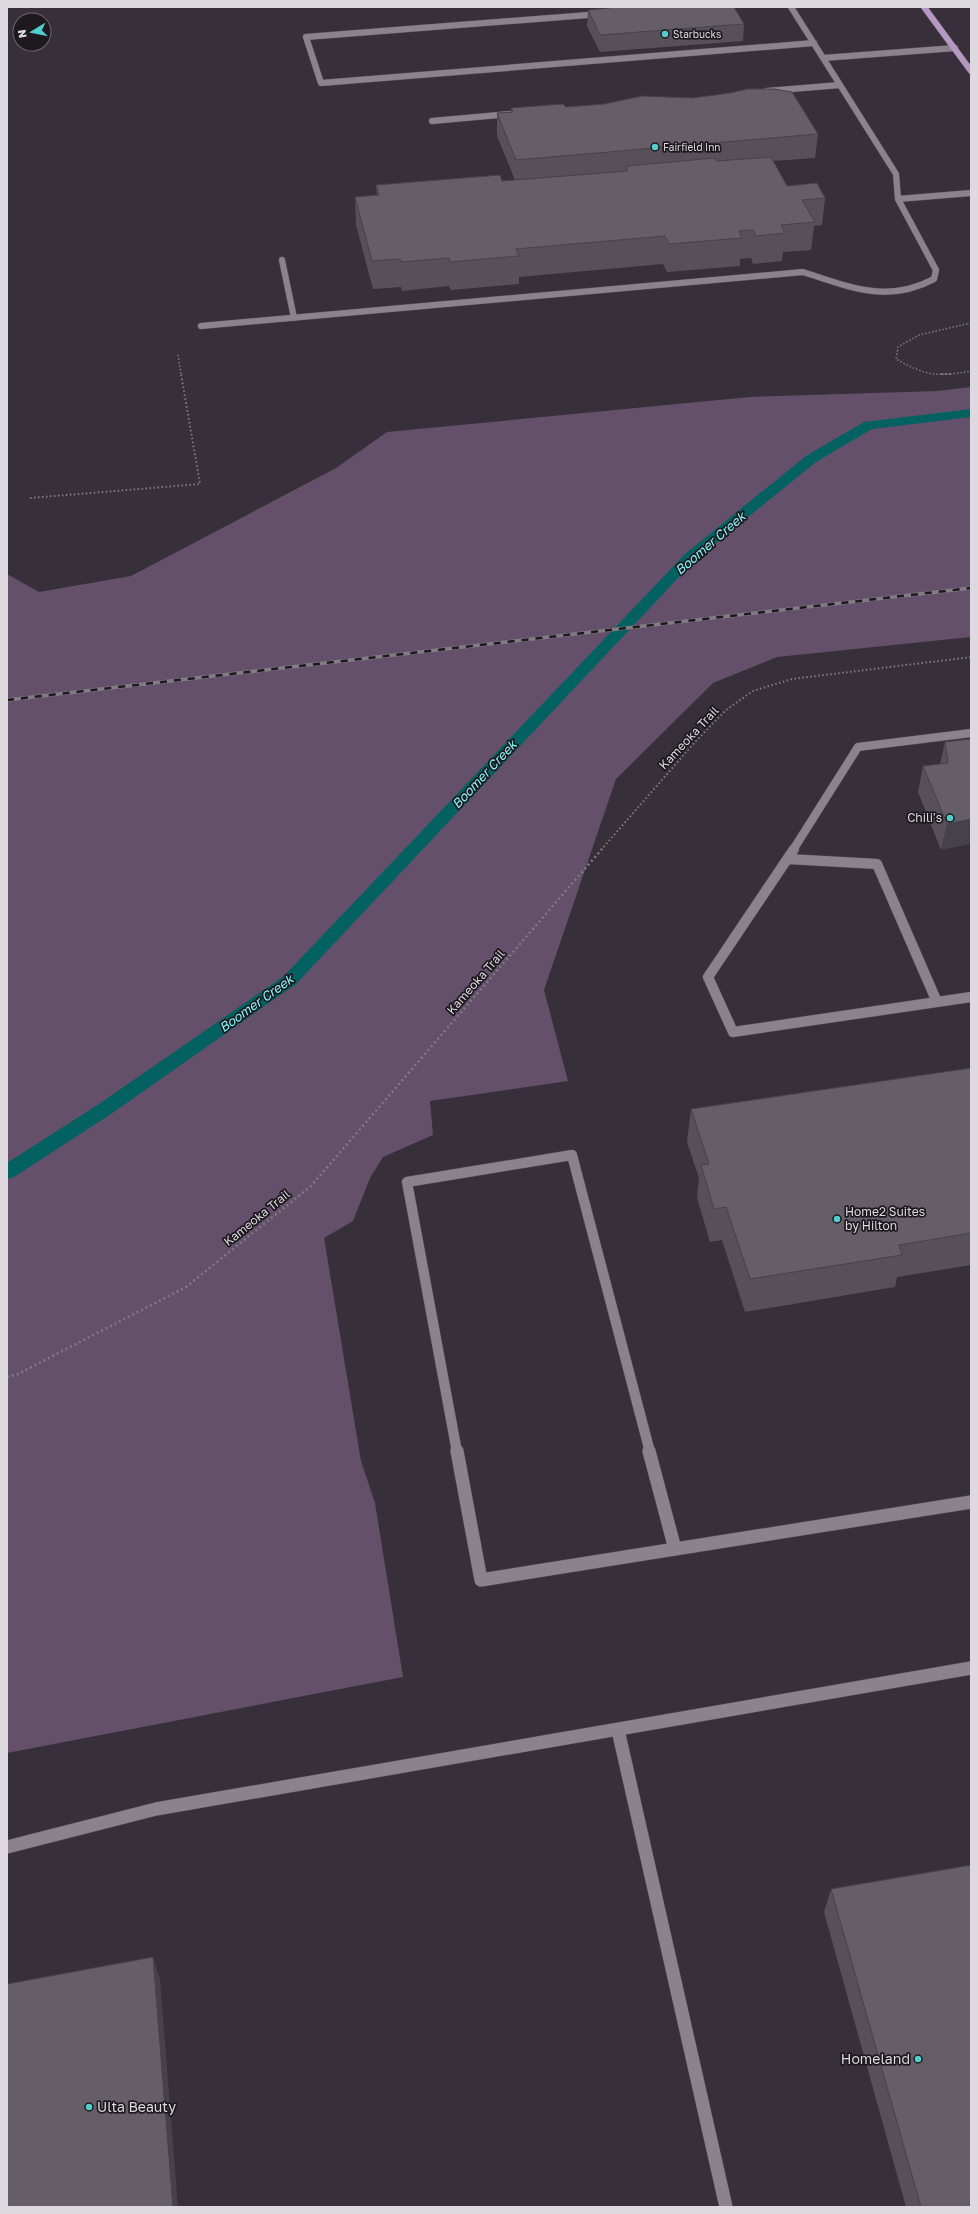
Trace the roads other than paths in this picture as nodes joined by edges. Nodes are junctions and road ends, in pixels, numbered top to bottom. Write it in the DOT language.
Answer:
graph roads {
  1 [pos="791,7"];
  2 [pos="924,7"];
  3 [pos="606,14"];
  4 [pos="814,43"];
  5 [pos="955,48"];
  6 [pos="824,58"];
  7 [pos="971,71"];
  8 [pos="840,85"];
  9 [pos="762,92"];
  10 [pos="519,113"];
  11 [pos="432,121"];
  12 [pos="971,194"];
  13 [pos="898,199"];
  14 [pos="282,260"];
  15 [pos="294,318"];
  16 [pos="202,326"];
  17 [pos="971,733"];
  18 [pos="788,859"];
  19 [pos="971,997"];
  20 [pos="937,1002"];
  21 [pos="971,1502"];
  22 [pos="675,1549"];
  23 [pos="971,1668"];
  24 [pos="618,1730"];
  25 [pos="7,1847"];
  26 [pos="726,2207"];
  1 -- 4 [label="lane"];
  2 -- 5 [label="main road"];
  3 -- 4 [label="lane"];
  4 -- 6 [label="lane"];
  5 -- 6 [label="lane"];
  5 -- 7 [label="main road"];
  6 -- 8 [label="lane"];
  8 -- 9 [label="lane"];
  8 -- 13 [label="lane"];
  10 -- 11 [label="lane"];
  12 -- 13 [label="lane"];
  13 -- 15 [label="lane"];
  14 -- 15 [label="lane"];
  15 -- 16 [label="lane"];
  17 -- 18 [label="lane"];
  18 -- 20 [label="lane"];
  18 -- 20 [label="lane"];
  19 -- 20 [label="lane"];
  21 -- 22 [label="lane"];
  22 -- 22 [label="lane"];
  23 -- 24 [label="lane"];
  24 -- 25 [label="lane"];
  24 -- 26 [label="lane"];
}
